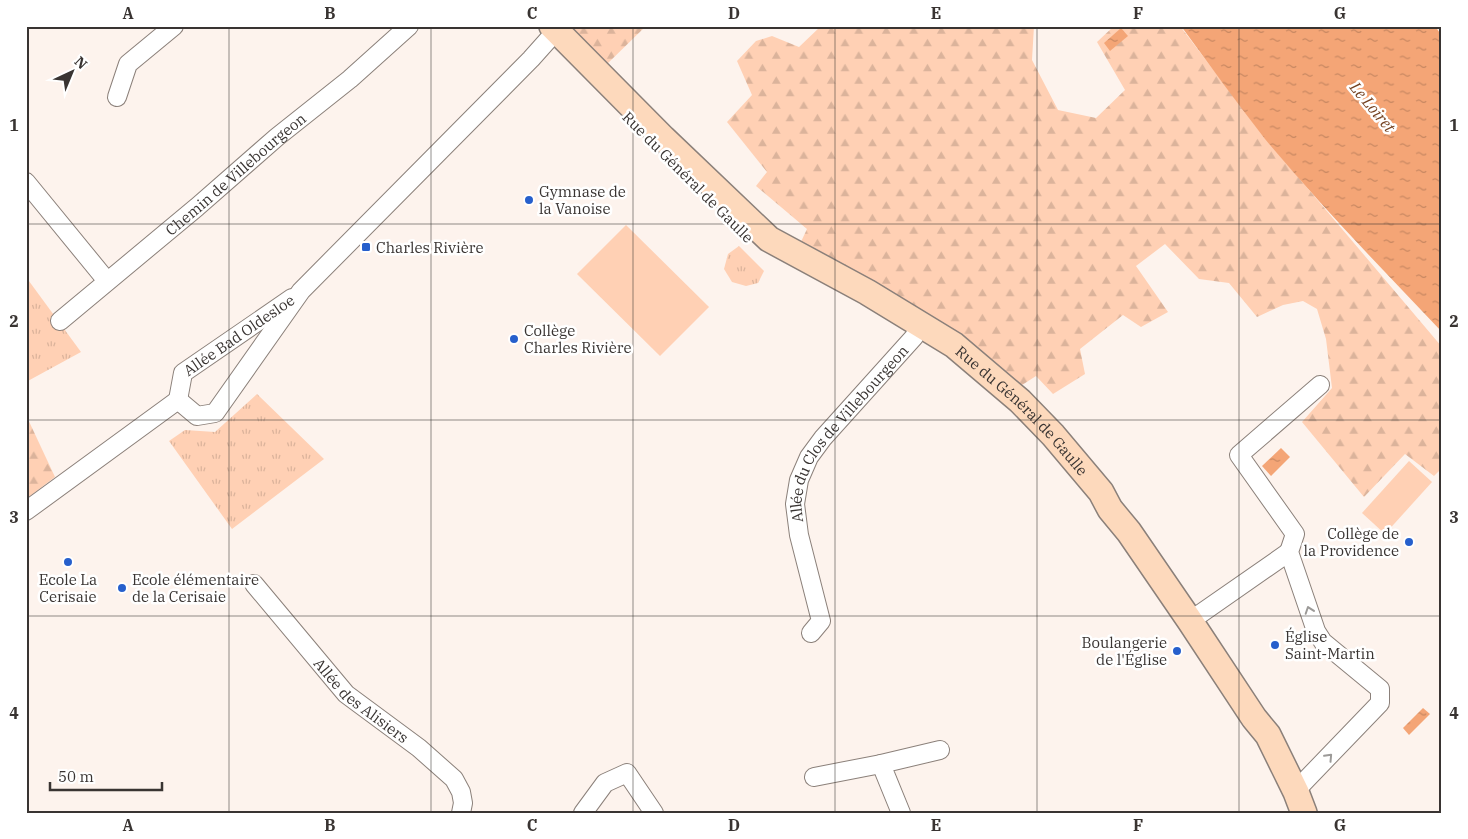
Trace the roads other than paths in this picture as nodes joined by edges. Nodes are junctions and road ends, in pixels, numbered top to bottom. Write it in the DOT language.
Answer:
graph roads {
  1 [pos="174,26"];
  2 [pos="409,26"];
  3 [pos="548,30"];
  4 [pos="117,97"];
  5 [pos="26,182"];
  6 [pos="107,281"];
  7 [pos="301,291"];
  8 [pos="60,321"];
  9 [pos="918,328"];
  10 [pos="1320,385"];
  11 [pos="178,400"];
  12 [pos="26,511"];
  13 [pos="1290,552"];
  14 [pos="254,584"];
  15 [pos="1190,621"];
  16 [pos="811,633"];
  17 [pos="940,750"];
  18 [pos="880,764"];
  19 [pos="814,777"];
  20 [pos="1300,803"];
  21 [pos="461,813"];
  22 [pos="583,813"];
  23 [pos="654,813"];
  24 [pos="901,813"];
  1 -- 4 [label="street"];
  2 -- 6 [label="street, Chemin de Villebourgeon"];
  3 -- 7 [label="street, Allée Bad Oldesloe"];
  3 -- 9 [label="main road, Rue du Général de Gaulle"];
  5 -- 6 [label="street"];
  6 -- 8 [label="street, Chemin de Villebourgeon"];
  7 -- 11 [label="street, Allée Bad Oldesloe"];
  7 -- 11 [label="street, Allée Bad Oldesloe"];
  9 -- 15 [label="main road, Rue du Général de Gaulle"];
  9 -- 16 [label="street, Allée du Clos de Villebourgeon"];
  10 -- 13 [label="street"];
  11 -- 12 [label="street"];
  13 -- 15 [label="street"];
  20 -- 13 [label="street, one-way"];
  14 -- 21 [label="street, Allée des Alisiers"];
  15 -- 20 [label="main road, Rue du Général de Gaulle"];
  17 -- 18 [label="street"];
  18 -- 19 [label="street"];
  18 -- 24 [label="street"];
  22 -- 23 [label="street"];
}
